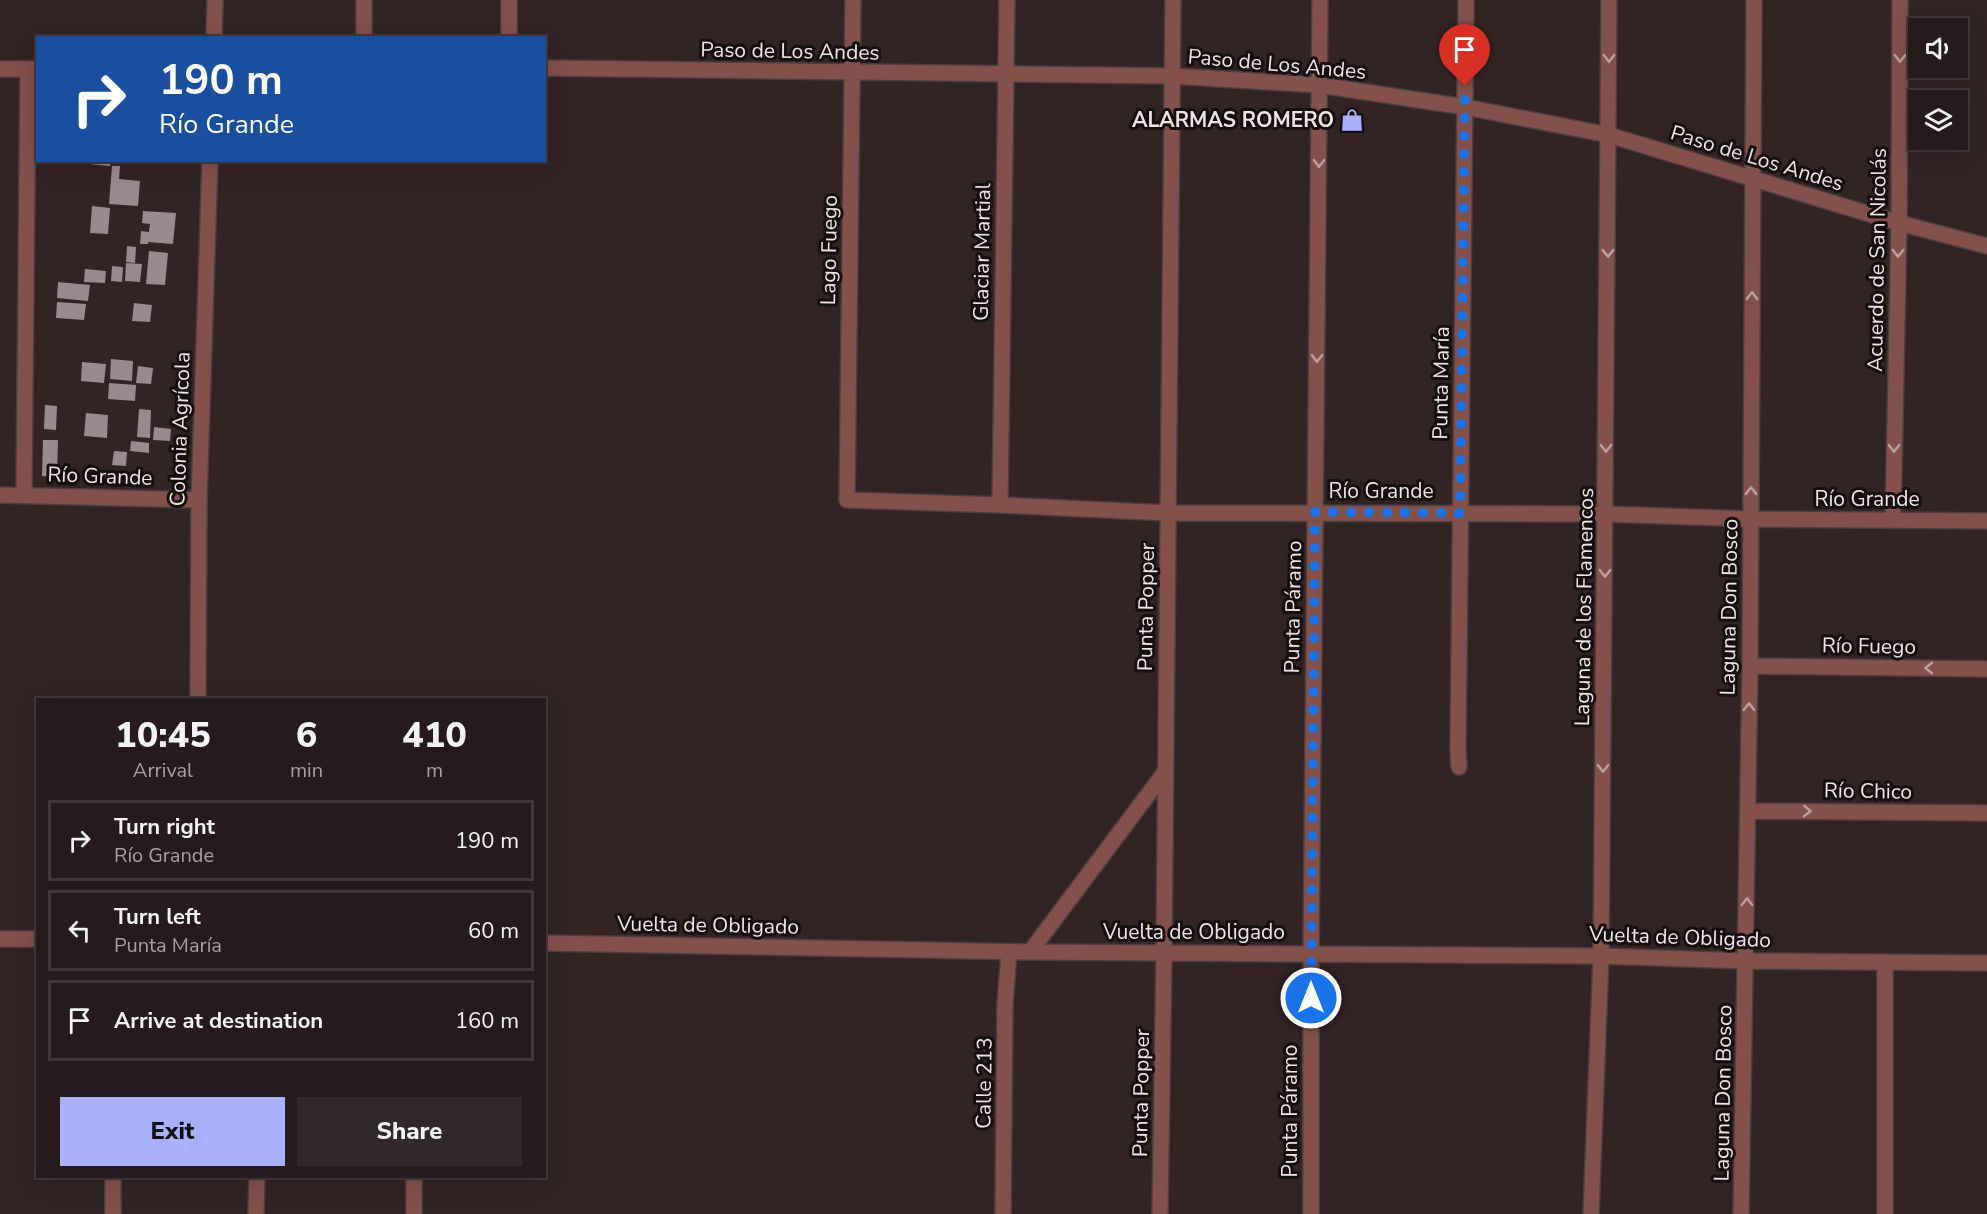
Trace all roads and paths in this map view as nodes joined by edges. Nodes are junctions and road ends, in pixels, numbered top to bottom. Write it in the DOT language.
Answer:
graph roads {
  1 [pos="215,0"];
  2 [pos="364,0"];
  3 [pos="509,0"];
  4 [pos="853,0"];
  5 [pos="1007,0"];
  6 [pos="1173,0"];
  7 [pos="1320,0"];
  8 [pos="1466,0"];
  9 [pos="1609,0"];
  10 [pos="1754,0"];
  11 [pos="1900,0"];
  12 [pos="214,36"];
  13 [pos="363,36"];
  14 [pos="509,36"];
  15 [pos="546,68"];
  16 [pos="0,69"];
  17 [pos="33,69"];
  18 [pos="1006,73"];
  19 [pos="853,74"];
  20 [pos="1172,76"];
  21 [pos="1319,84"];
  22 [pos="1465,107"];
  23 [pos="1609,135"];
  24 [pos="210,162"];
  25 [pos="1752,179"];
  26 [pos="1899,223"];
  27 [pos="1987,246"];
  28 [pos="0,495"];
  29 [pos="24,495"];
  30 [pos="199,500"];
  31 [pos="847,500"];
  32 [pos="1000,505"];
  33 [pos="1315,512"];
  34 [pos="1169,513"];
  35 [pos="1460,513"];
  36 [pos="1605,514"];
  37 [pos="1751,519"];
  38 [pos="1893,520"];
  39 [pos="1987,521"];
  40 [pos="1750,666"];
  41 [pos="1987,669"];
  42 [pos="198,698"];
  43 [pos="1459,767"];
  44 [pos="1165,771"];
  45 [pos="1748,811"];
  46 [pos="1987,813"];
  47 [pos="0,939"];
  48 [pos="36,939"];
  49 [pos="546,943"];
  50 [pos="1009,952"];
  51 [pos="1030,952"];
  52 [pos="1164,953"];
  53 [pos="1311,954"];
  54 [pos="1601,956"];
  55 [pos="1746,961"];
  56 [pos="1885,962"];
  57 [pos="1987,963"];
  58 [pos="113,1178"];
  59 [pos="257,1178"];
  60 [pos="414,1178"];
  61 [pos="113,1214"];
  62 [pos="256,1214"];
  63 [pos="414,1214"];
  64 [pos="1003,1214"];
  65 [pos="1160,1214"];
  66 [pos="1311,1214"];
  67 [pos="1591,1214"];
  68 [pos="1741,1214"];
  69 [pos="1885,1214"];
  1 -- 12 [label="street"];
  2 -- 13 [label="street"];
  3 -- 14 [label="street"];
  4 -- 19 [label="street, Lago Fuego"];
  5 -- 18 [label="street, Glaciar Martial"];
  6 -- 20 [label="street, Punta Popper"];
  7 -- 21 [label="street, Punta Páramo"];
  8 -- 22 [label="street, Punta María"];
  9 -- 23 [label="street, Laguna de los Flamencos, one-way"];
  10 -- 25 [label="street, Laguna Don Bosco"];
  11 -- 26 [label="street, Acuerdo de San Nicolás, one-way"];
  15 -- 19 [label="street, Paso de Los Andes"];
  16 -- 17 [label="street"];
  17 -- 29 [label="street"];
  18 -- 19 [label="street, Paso de Los Andes"];
  18 -- 20 [label="street, Paso de Los Andes"];
  18 -- 32 [label="street, Glaciar Martial"];
  19 -- 31 [label="street, Lago Fuego"];
  20 -- 21 [label="street, Paso de Los Andes"];
  20 -- 34 [label="street, Punta Popper"];
  21 -- 22 [label="street, Paso de Los Andes"];
  21 -- 33 [label="street, Punta Páramo, one-way"];
  22 -- 23 [label="street, Paso de Los Andes"];
  22 -- 35 [label="street, Punta María"];
  23 -- 25 [label="street, Paso de Los Andes"];
  23 -- 36 [label="street, Laguna de los Flamencos, one-way"];
  24 -- 30 [label="street, Colonia Agrícola"];
  25 -- 26 [label="street, Paso de Los Andes"];
  37 -- 25 [label="street, Laguna Don Bosco, one-way"];
  26 -- 27 [label="street, Paso de Los Andes"];
  26 -- 38 [label="street, Acuerdo de San Nicolás, one-way"];
  28 -- 29 [label="street, Río Grande"];
  29 -- 30 [label="street, Río Grande"];
  30 -- 42 [label="street, Colonia Agrícola"];
  31 -- 32 [label="street, Río Grande"];
  32 -- 34 [label="street, Río Grande"];
  33 -- 34 [label="street, Río Grande"];
  33 -- 35 [label="street, Río Grande"];
  33 -- 53 [label="street, Punta Páramo"];
  34 -- 44 [label="street, Punta Popper"];
  35 -- 36 [label="street, Río Grande"];
  35 -- 43 [label="street, Punta María"];
  36 -- 37 [label="street, Río Grande"];
  36 -- 54 [label="street, Laguna de los Flamencos, one-way"];
  37 -- 38 [label="street, Río Grande"];
  37 -- 40 [label="street, Laguna Don Bosco"];
  38 -- 39 [label="street, Río Grande"];
  41 -- 40 [label="street, Río Fuego, one-way"];
  45 -- 40 [label="street, Laguna Don Bosco, one-way"];
  44 -- 51 [label="street"];
  44 -- 52 [label="street, Punta Popper"];
  45 -- 46 [label="street, Río Chico, one-way"];
  55 -- 45 [label="street, Laguna Don Bosco, one-way"];
  47 -- 48 [label="street"];
  49 -- 50 [label="street, Vuelta de Obligado"];
  50 -- 51 [label="street, Vuelta de Obligado"];
  50 -- 64 [label="street, Calle 213"];
  51 -- 52 [label="street, Vuelta de Obligado"];
  52 -- 53 [label="street, Vuelta de Obligado"];
  52 -- 65 [label="street, Punta Popper"];
  53 -- 54 [label="street, Vuelta de Obligado"];
  53 -- 66 [label="street, Punta Páramo"];
  54 -- 55 [label="street, Vuelta de Obligado"];
  54 -- 67 [label="street, Laguna de los Flamencos"];
  55 -- 56 [label="street, Vuelta de Obligado"];
  55 -- 68 [label="street, Laguna Don Bosco"];
  56 -- 57 [label="street, Vuelta de Obligado"];
  56 -- 69 [label="street"];
  58 -- 61 [label="street"];
  59 -- 62 [label="street"];
  60 -- 63 [label="street"];
}
